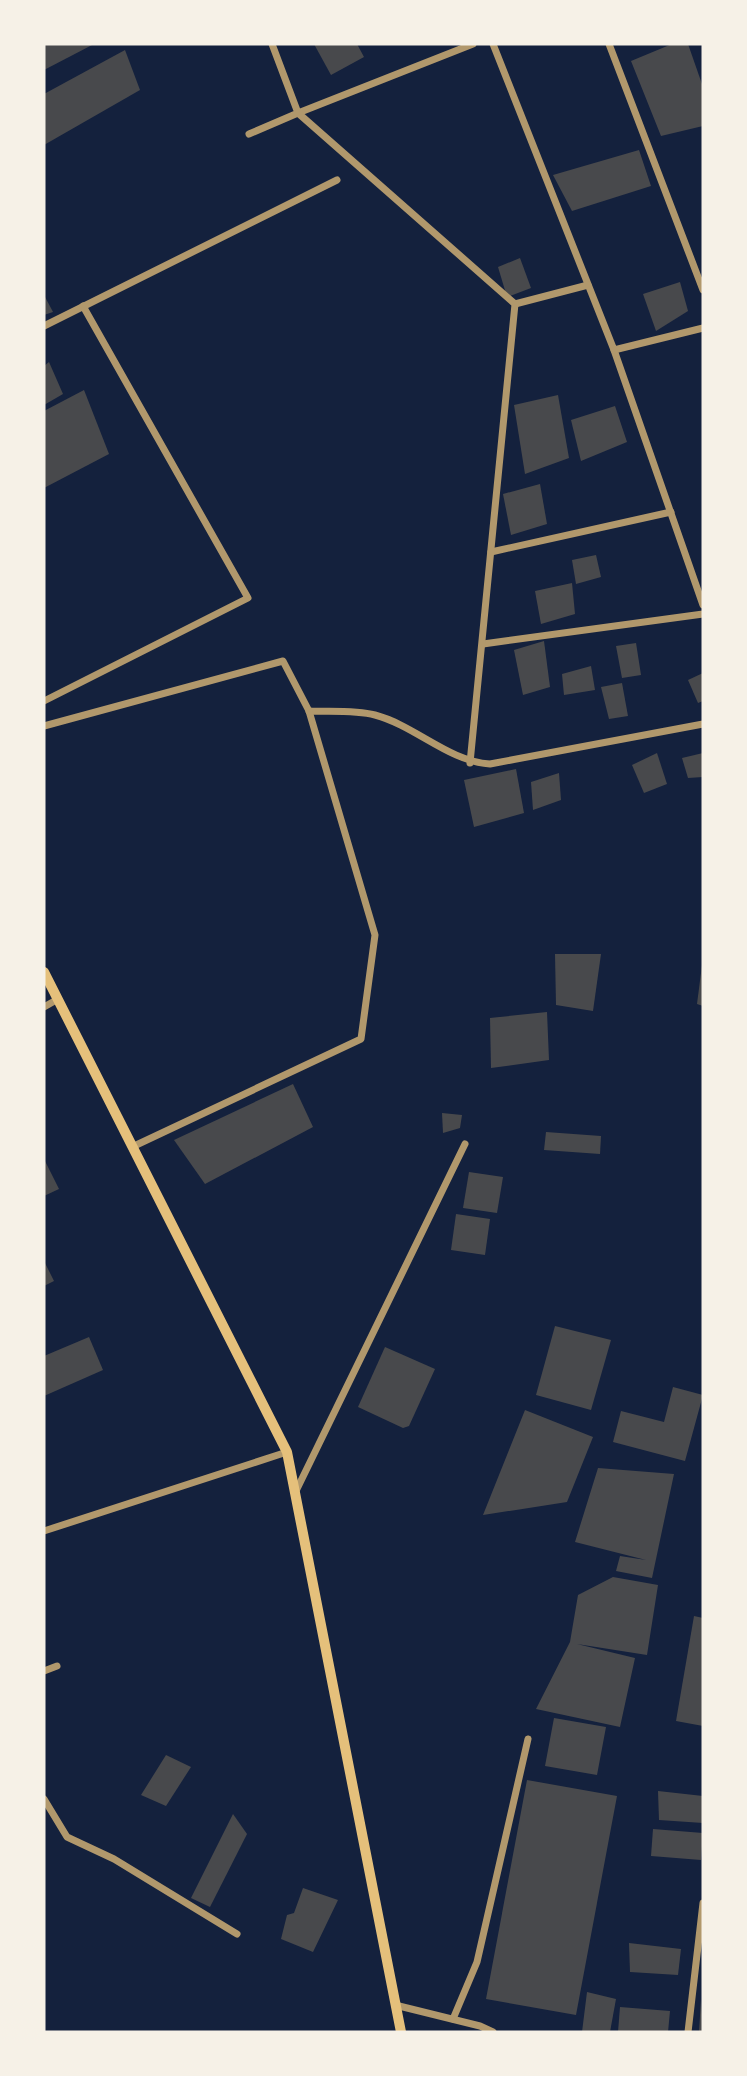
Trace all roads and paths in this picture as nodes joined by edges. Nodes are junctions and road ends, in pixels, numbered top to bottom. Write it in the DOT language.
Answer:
graph roads {
  1 [pos="272,44"];
  2 [pos="472,44"];
  3 [pos="493,44"];
  4 [pos="609,44"];
  5 [pos="298,113"];
  6 [pos="249,134"];
  7 [pos="337,180"];
  8 [pos="588,285"];
  9 [pos="703,290"];
  10 [pos="515,304"];
  11 [pos="83,306"];
  12 [pos="44,326"];
  13 [pos="703,328"];
  14 [pos="614,350"];
  15 [pos="671,512"];
  16 [pos="491,552"];
  17 [pos="703,604"];
  18 [pos="703,614"];
  19 [pos="483,644"];
  20 [pos="44,701"];
  21 [pos="309,711"];
  22 [pos="703,724"];
  23 [pos="44,726"];
  24 [pos="470,763"];
  25 [pos="44,972"];
  26 [pos="58,999"];
  27 [pos="44,1007"];
  28 [pos="465,1144"];
  29 [pos="132,1146"];
  30 [pos="287,1452"];
  31 [pos="296,1491"];
  32 [pos="44,1531"];
  33 [pos="57,1666"];
  34 [pos="44,1671"];
  35 [pos="528,1739"];
  36 [pos="44,1799"];
  37 [pos="703,1903"];
  38 [pos="237,1934"];
  39 [pos="395,2005"];
  40 [pos="453,2019"];
  41 [pos="401,2032"];
  42 [pos="493,2032"];
  43 [pos="688,2032"];
  1 -- 5 [label="street"];
  2 -- 5 [label="street"];
  3 -- 8 [label="street"];
  4 -- 9 [label="street"];
  5 -- 6 [label="street"];
  5 -- 10 [label="street"];
  7 -- 11 [label="street"];
  8 -- 10 [label="street"];
  8 -- 14 [label="street"];
  10 -- 16 [label="street"];
  11 -- 12 [label="street"];
  11 -- 20 [label="street"];
  13 -- 14 [label="street"];
  14 -- 15 [label="street"];
  15 -- 16 [label="street"];
  15 -- 17 [label="street"];
  16 -- 19 [label="street"];
  18 -- 19 [label="street"];
  19 -- 24 [label="street"];
  21 -- 23 [label="street"];
  21 -- 24 [label="street"];
  21 -- 29 [label="street"];
  22 -- 24 [label="street"];
  25 -- 26 [label="main road"];
  26 -- 27 [label="street"];
  26 -- 29 [label="main road"];
  28 -- 31 [label="street"];
  29 -- 30 [label="main road"];
  30 -- 31 [label="main road"];
  30 -- 32 [label="street"];
  31 -- 39 [label="main road"];
  33 -- 34 [label="street"];
  35 -- 40 [label="street"];
  36 -- 38 [label="street"];
  37 -- 43 [label="street"];
  39 -- 40 [label="street"];
  39 -- 41 [label="main road"];
  40 -- 42 [label="street"];
}
